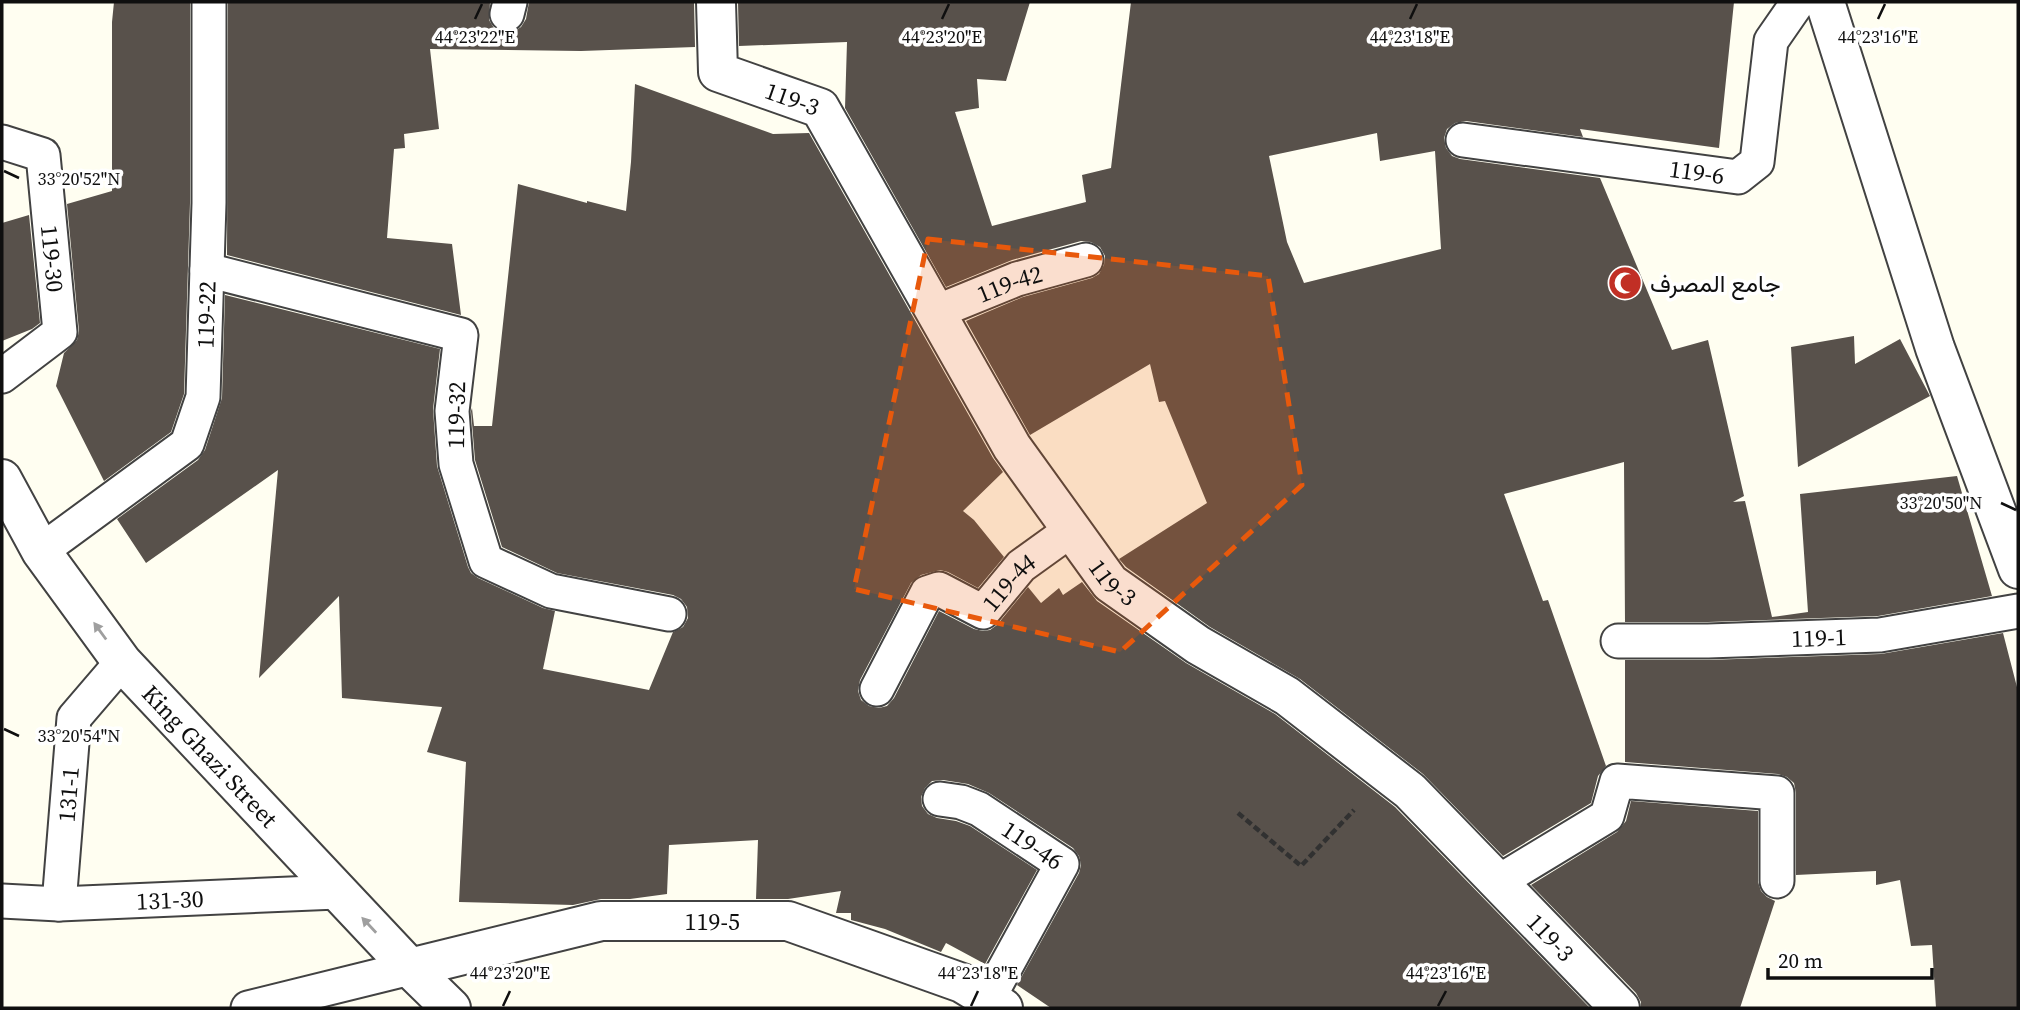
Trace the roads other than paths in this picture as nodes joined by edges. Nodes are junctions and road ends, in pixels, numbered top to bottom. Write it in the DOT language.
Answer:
graph roads {
  1 [pos="209,2"];
  2 [pos="716,2"];
  3 [pos="1798,2"];
  4 [pos="1825,2"];
  5 [pos="1463,140"];
  6 [pos="2,142"];
  7 [pos="1086,260"];
  8 [pos="207,270"];
  9 [pos="936,312"];
  10 [pos="2,376"];
  11 [pos="2,479"];
  12 [pos="1071,530"];
  13 [pos="41,551"];
  14 [pos="2018,569"];
  15 [pos="2018,611"];
  16 [pos="669,614"];
  17 [pos="1618,641"];
  18 [pos="122,662"];
  19 [pos="877,689"];
  20 [pos="940,799"];
  21 [pos="1777,881"];
  22 [pos="1498,882"];
  23 [pos="337,892"];
  24 [pos="2,901"];
  25 [pos="60,904"];
  26 [pos="410,968"];
  27 [pos="995,1004"];
  28 [pos="248,1008"];
  29 [pos="451,1008"];
  30 [pos="1620,1008"];
  1 -- 8 [label="lane, 119-22"];
  2 -- 9 [label="street, 119-3"];
  3 -- 5 [label="lane, 119-6"];
  4 -- 14 [label="street"];
  6 -- 10 [label="lane, 119-30"];
  7 -- 9 [label="lane, 119-42"];
  8 -- 13 [label="lane, 119-22"];
  8 -- 16 [label="lane, 119-32"];
  9 -- 12 [label="street, 119-3"];
  11 -- 13 [label="street, King Ghazi Street"];
  12 -- 19 [label="lane, 119-44"];
  12 -- 22 [label="street, 119-3"];
  18 -- 13 [label="street, King Ghazi Street, one-way"];
  15 -- 17 [label="lane, 119-1"];
  18 -- 23 [label="street, King Ghazi Street"];
  18 -- 25 [label="lane, 131-1"];
  20 -- 27 [label="lane, 119-46"];
  21 -- 22 [label="lane"];
  22 -- 30 [label="street, 119-3"];
  23 -- 25 [label="lane, 131-30"];
  26 -- 23 [label="street, King Ghazi Street, one-way"];
  24 -- 25 [label="lane, 131-30"];
  26 -- 27 [label="street, 119-5"];
  26 -- 28 [label="lane"];
  26 -- 29 [label="street, King Ghazi Street"];
}
